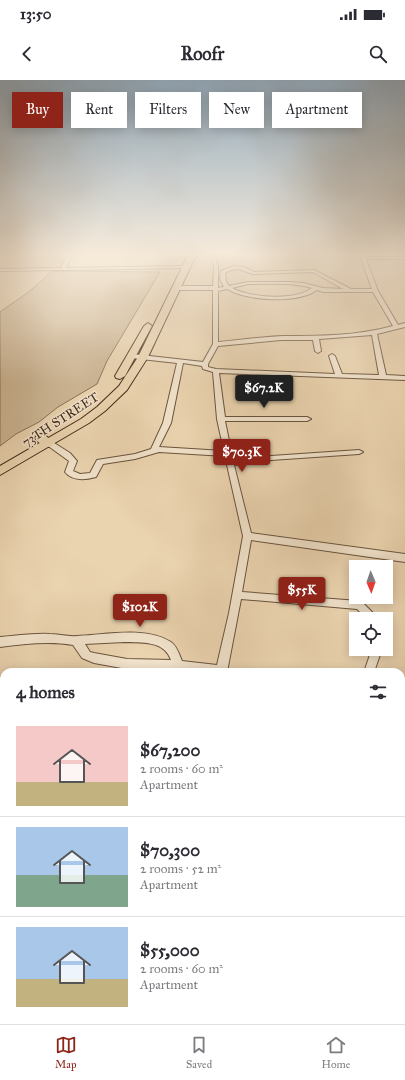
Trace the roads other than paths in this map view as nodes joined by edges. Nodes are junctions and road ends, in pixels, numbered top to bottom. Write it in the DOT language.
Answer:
graph roads {
  1 [pos="166,297"];
  2 [pos="172,297"];
  3 [pos="216,297"];
  4 [pos="267,297"];
  5 [pos="295,297"];
  6 [pos="378,297"];
  7 [pos="405,325"];
  8 [pos="396,328"];
  9 [pos="374,333"];
  10 [pos="316,338"];
  11 [pos="216,344"];
  12 [pos="318,351"];
  13 [pos="132,356"];
  14 [pos="332,356"];
  15 [pos="143,357"];
  16 [pos="180,361"];
  17 [pos="205,364"];
  18 [pos="216,371"];
  19 [pos="339,375"];
  20 [pos="383,378"];
  21 [pos="405,378"];
  22 [pos="221,419"];
  23 [pos="308,419"];
  24 [pos="44,441"];
  25 [pos="156,450"];
  26 [pos="359,452"];
  27 [pos="228,454"];
  28 [pos="0,462"];
  29 [pos="230,463"];
  30 [pos="0,471"];
  31 [pos="247,536"];
  32 [pos="405,558"];
  33 [pos="236,595"];
  34 [pos="366,612"];
  35 [pos="76,641"];
  36 [pos="0,642"];
  37 [pos="375,656"];
  38 [pos="178,665"];
  39 [pos="197,668"];
  40 [pos="223,668"];
  41 [pos="370,668"];
  1 -- 13 [label="main road, 73TH STREET"];
  2 -- 15 [label="main road, 73TH STREET"];
  3 -- 11 [label="street"];
  4 -- 5 [label="street"];
  6 -- 8 [label="street"];
  7 -- 8 [label="street"];
  8 -- 9 [label="street"];
  9 -- 10 [label="street"];
  9 -- 20 [label="street"];
  10 -- 11 [label="street"];
  10 -- 12 [label="street"];
  11 -- 17 [label="street"];
  13 -- 15 [label="street"];
  13 -- 24 [label="main road, 73TH STREET"];
  14 -- 19 [label="street"];
  15 -- 16 [label="street"];
  15 -- 24 [label="main road, 73TH STREET"];
  16 -- 17 [label="street"];
  16 -- 25 [label="street"];
  17 -- 18 [label="street"];
  18 -- 19 [label="street"];
  18 -- 22 [label="street"];
  19 -- 20 [label="street"];
  20 -- 21 [label="street"];
  22 -- 23 [label="street"];
  22 -- 27 [label="street"];
  24 -- 25 [label="street"];
  24 -- 28 [label="main road, 73TH STREET"];
  24 -- 30 [label="main road, 73TH STREET"];
  25 -- 27 [label="street"];
  26 -- 29 [label="street"];
  27 -- 29 [label="street"];
  29 -- 31 [label="street"];
  31 -- 32 [label="street"];
  31 -- 33 [label="street"];
  33 -- 34 [label="street"];
  33 -- 40 [label="street"];
  35 -- 36 [label="street"];
  35 -- 38 [label="street"];
  35 -- 38 [label="street"];
  37 -- 41 [label="street"];
  38 -- 39 [label="street"];
}
